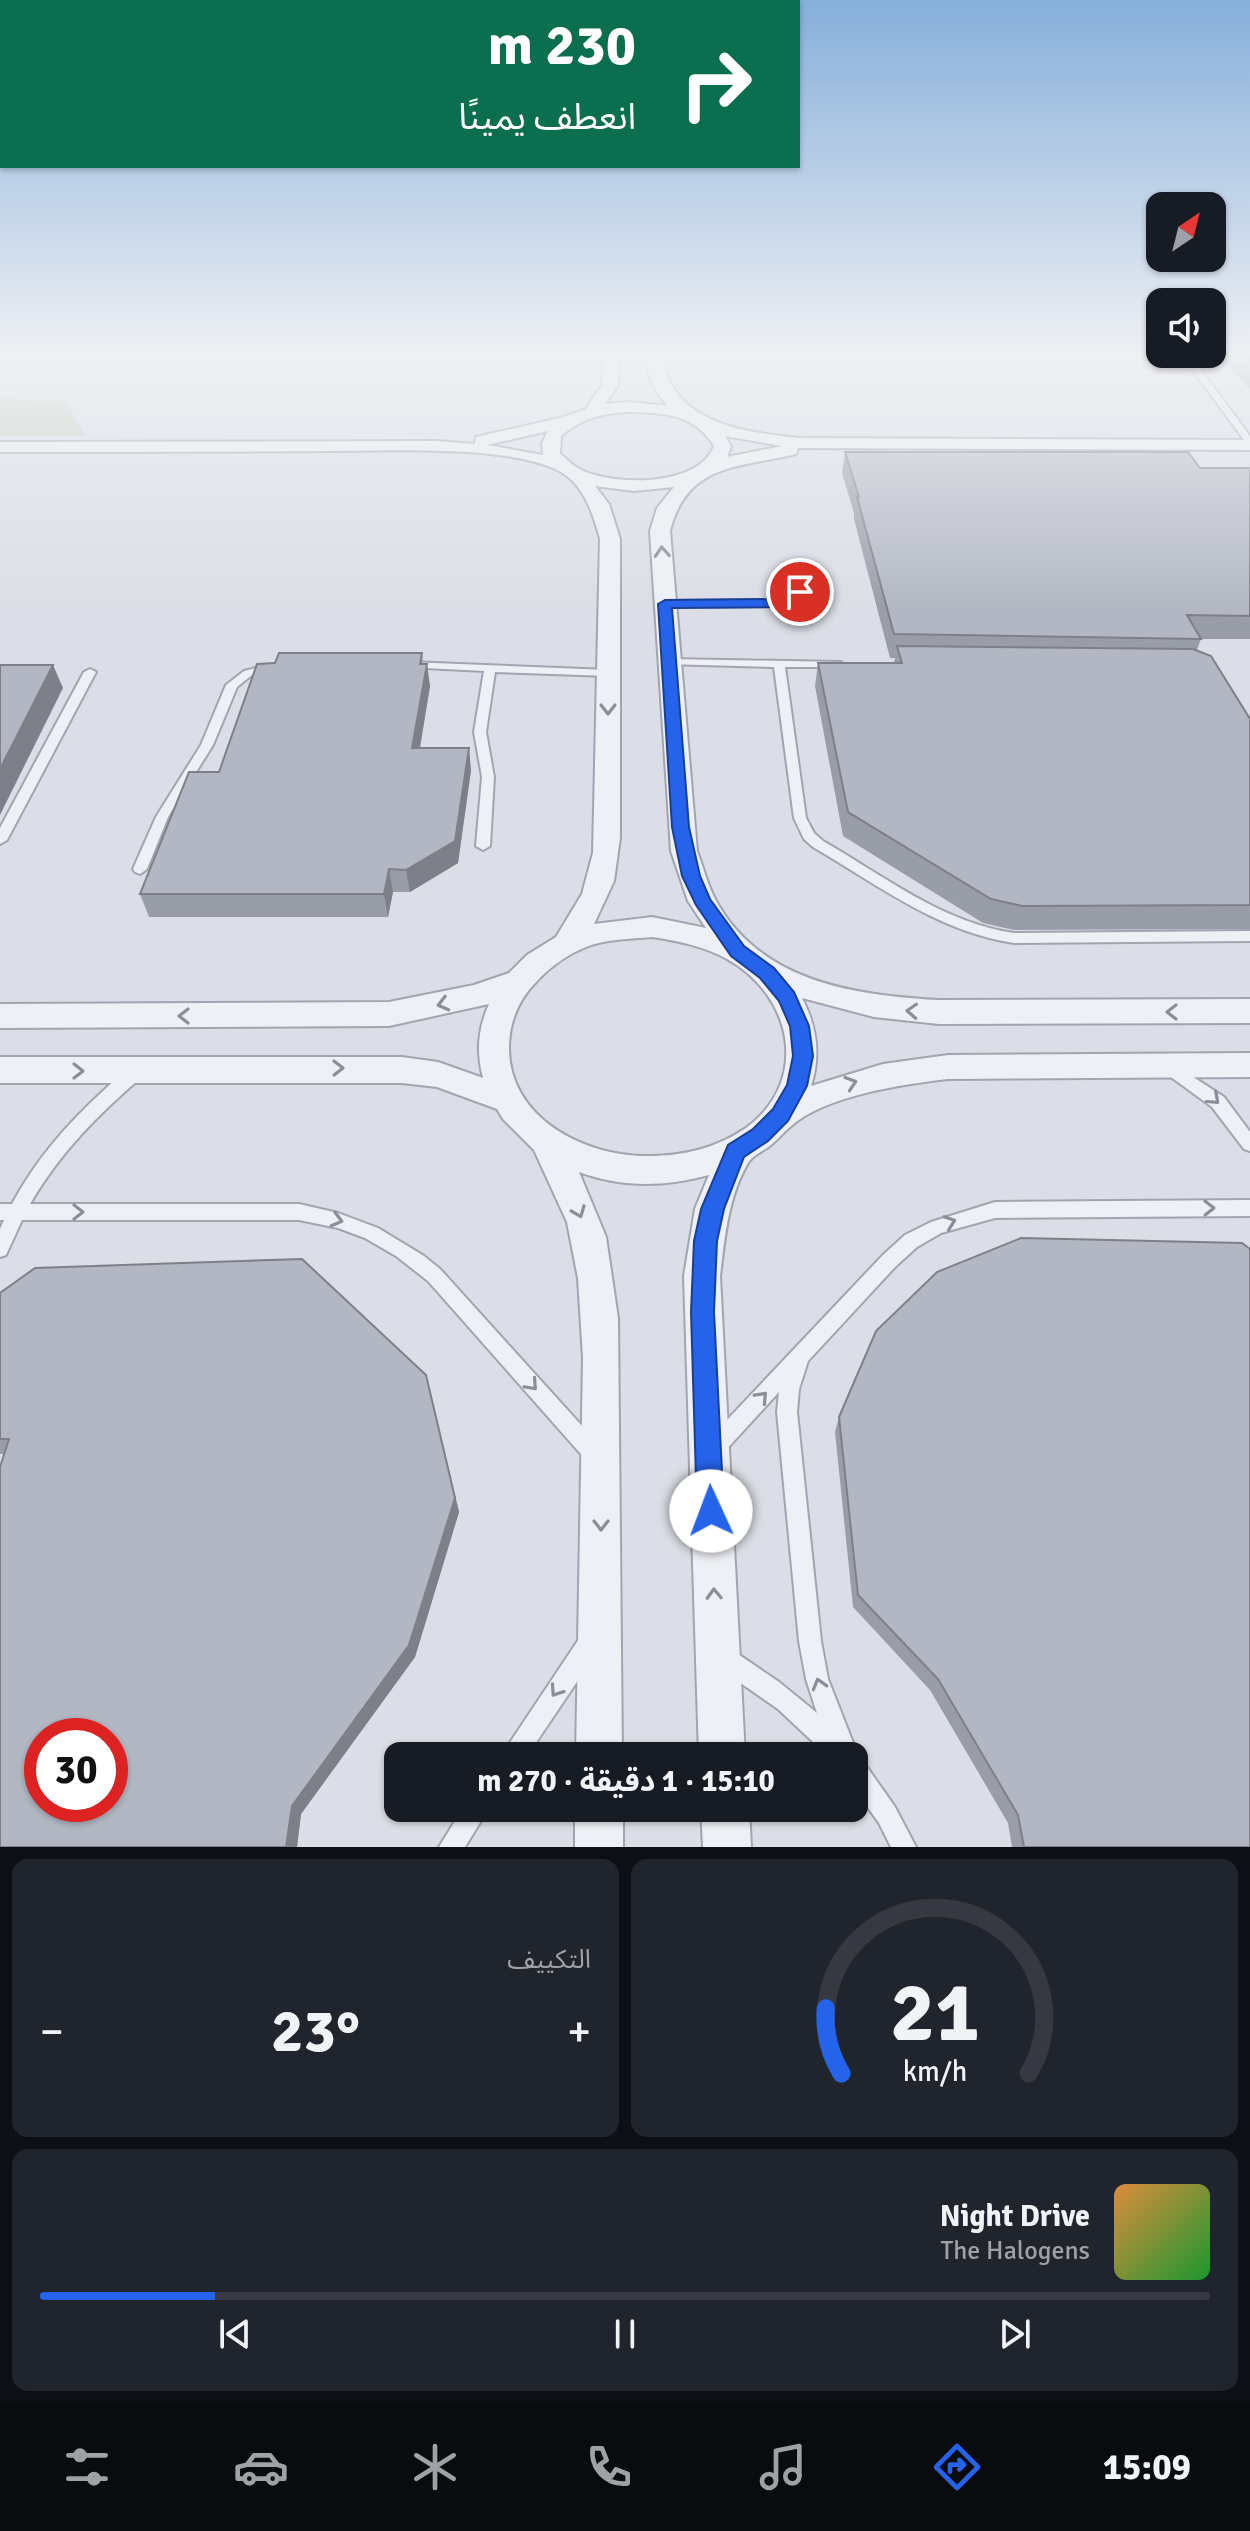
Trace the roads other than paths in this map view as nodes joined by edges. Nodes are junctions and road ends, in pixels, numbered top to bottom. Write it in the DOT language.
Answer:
graph roads {
  1 [pos="501,437"];
  2 [pos="552,437"];
  3 [pos="721,437"];
  4 [pos="759,437"];
  5 [pos="1250,443"];
  6 [pos="831,445"];
  7 [pos="437,446"];
  8 [pos="0,447"];
  9 [pos="714,465"];
  10 [pos="567,469"];
  11 [pos="691,478"];
  12 [pos="800,592"];
  13 [pos="665,604"];
  14 [pos="669,662"];
  15 [pos="779,663"];
  16 [pos="857,664"];
  17 [pos="389,665"];
  18 [pos="282,666"];
  19 [pos="490,671"];
  20 [pos="90,672"];
  21 [pos="609,673"];
  22 [pos="0,840"];
  23 [pos="483,846"];
  24 [pos="140,869"];
  25 [pos="1250,936"];
  26 [pos="566,944"];
  27 [pos="737,951"];
  28 [pos="767,973"];
  29 [pos="517,981"];
  30 [pos="1250,1011"];
  31 [pos="0,1016"];
  32 [pos="1250,1065"];
  33 [pos="1166,1066"];
  34 [pos="0,1070"];
  35 [pos="139,1071"];
  36 [pos="506,1099"];
  37 [pos="781,1115"];
  38 [pos="546,1141"];
  39 [pos="1250,1144"];
  40 [pos="736,1151"];
  41 [pos="1250,1208"];
  42 [pos="7,1212"];
  43 [pos="0,1249"];
  44 [pos="805,1351"];
  45 [pos="708,1454"];
  46 [pos="601,1461"];
  47 [pos="600,1627"];
  48 [pos="717,1653"];
  49 [pos="522,1742"];
  50 [pos="599,1742"];
  51 [pos="721,1742"];
  52 [pos="832,1742"];
  53 [pos="841,1742"];
  54 [pos="868,1788"];
  55 [pos="468,1822"];
  56 [pos="599,1822"];
  57 [pos="726,1822"];
  58 [pos="451,1847"];
  59 [pos="599,1847"];
  60 [pos="727,1847"];
  61 [pos="904,1847"];
  1 -- 7 [label="street"];
  2 -- 10 [label="street"];
  3 -- 9 [label="street"];
  4 -- 6 [label="street"];
  5 -- 6 [label="street"];
  6 -- 9 [label="street"];
  7 -- 8 [label="street"];
  7 -- 10 [label="street"];
  9 -- 11 [label="street"];
  10 -- 11 [label="street"];
  10 -- 21 [label="street"];
  13 -- 11 [label="street, one-way"];
  12 -- 13 [label="lane"];
  13 -- 14 [label="street"];
  14 -- 15 [label="lane"];
  14 -- 27 [label="street"];
  15 -- 16 [label="lane"];
  15 -- 25 [label="lane"];
  17 -- 19 [label="lane"];
  18 -- 24 [label="lane"];
  19 -- 21 [label="lane"];
  19 -- 23 [label="lane"];
  20 -- 22 [label="lane"];
  21 -- 26 [label="street, one-way"];
  26 -- 27 [label="street"];
  26 -- 29 [label="street"];
  27 -- 28 [label="street"];
  30 -- 28 [label="street, one-way"];
  28 -- 37 [label="street"];
  29 -- 31 [label="street, one-way"];
  29 -- 36 [label="street"];
  32 -- 33 [label="street"];
  37 -- 33 [label="street, one-way"];
  33 -- 39 [label="lane, one-way"];
  34 -- 35 [label="street, one-way"];
  35 -- 36 [label="street, one-way"];
  35 -- 42 [label="lane"];
  36 -- 38 [label="street"];
  37 -- 40 [label="street"];
  38 -- 40 [label="street"];
  38 -- 46 [label="street, one-way"];
  40 -- 45 [label="street"];
  44 -- 41 [label="lane, one-way"];
  42 -- 43 [label="lane"];
  42 -- 46 [label="lane, one-way"];
  45 -- 44 [label="lane, one-way"];
  53 -- 44 [label="lane, one-way"];
  48 -- 45 [label="street, one-way"];
  46 -- 47 [label="street, one-way"];
  47 -- 49 [label="lane, one-way"];
  47 -- 50 [label="street"];
  48 -- 51 [label="street"];
  48 -- 52 [label="lane"];
  54 -- 61 [label="lane"];
  55 -- 58 [label="lane"];
  56 -- 59 [label="street"];
  57 -- 60 [label="street"];
}
